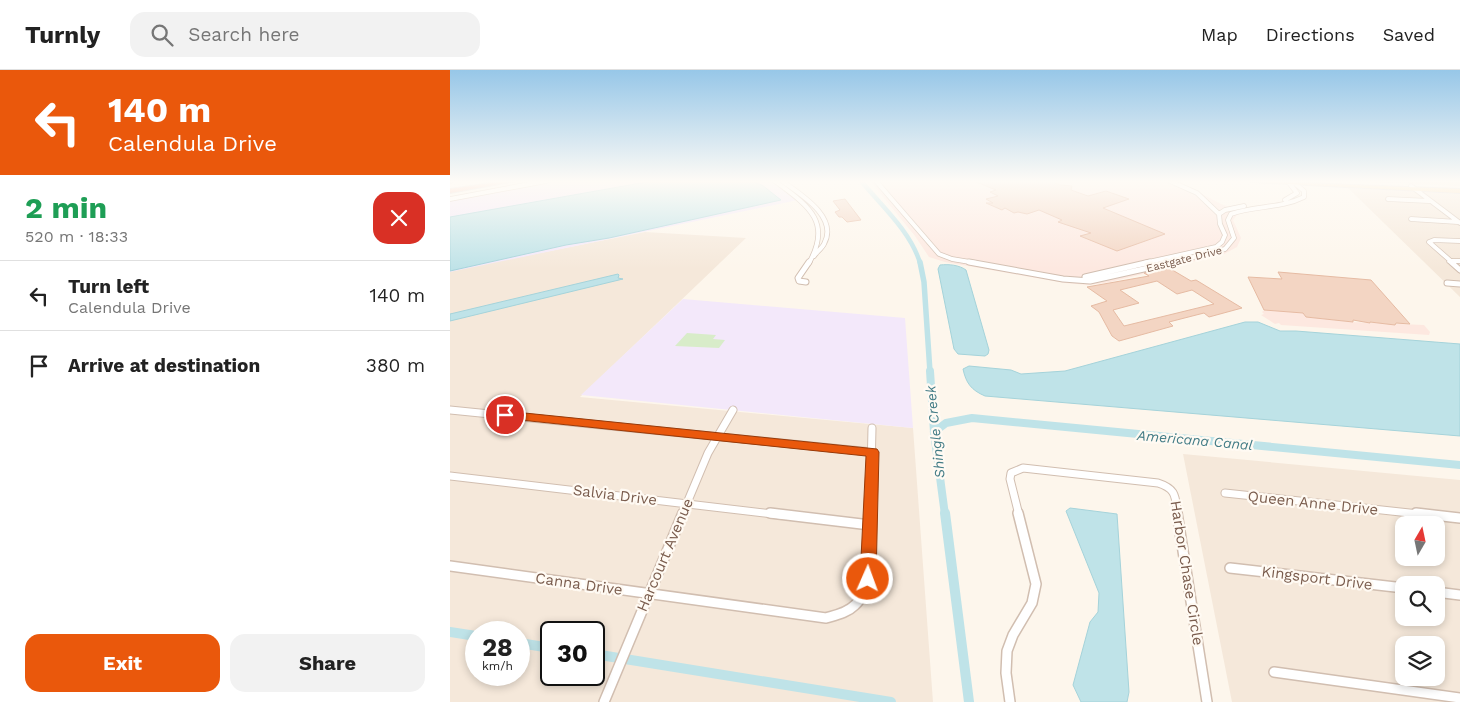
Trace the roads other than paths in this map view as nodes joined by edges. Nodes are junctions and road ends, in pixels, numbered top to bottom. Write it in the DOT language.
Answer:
graph roads {
  1 [pos="811,210"];
  2 [pos="819,210"];
  3 [pos="903,210"];
  4 [pos="1216,210"];
  5 [pos="1226,210"];
  6 [pos="1228,210"];
  7 [pos="1247,210"];
  8 [pos="1443,210"];
  9 [pos="1234,212"];
  10 [pos="1219,214"];
  11 [pos="1411,219"];
  12 [pos="1460,222"];
  13 [pos="1460,241"];
  14 [pos="813,257"];
  15 [pos="1449,261"];
  16 [pos="1460,261"];
  17 [pos="1460,270"];
  18 [pos="1074,280"];
  19 [pos="806,282"];
  20 [pos="1447,283"];
  21 [pos="1460,284"];
  22 [pos="450,410"];
  23 [pos="733,410"];
  24 [pos="872,428"];
  25 [pos="716,437"];
  26 [pos="872,452"];
  27 [pos="450,476"];
  28 [pos="1225,493"];
  29 [pos="687,504"];
  30 [pos="1460,518"];
  31 [pos="870,524"];
  32 [pos="450,566"];
  33 [pos="1230,568"];
  34 [pos="1395,587"];
  35 [pos="1445,593"];
  36 [pos="649,594"];
  37 [pos="1460,595"];
  38 [pos="1274,672"];
  39 [pos="1460,698"];
  40 [pos="604,702"];
  41 [pos="1010,702"];
  42 [pos="1207,702"];
  1 -- 14 [label="street"];
  2 -- 14 [label="street"];
  3 -- 18 [label="street, Eastgate Drive"];
  4 -- 10 [label="street"];
  5 -- 10 [label="street"];
  6 -- 9 [label="street"];
  7 -- 9 [label="street"];
  8 -- 12 [label="street"];
  9 -- 18 [label="street, Eastgate Drive"];
  10 -- 18 [label="street, Eastgate Drive"];
  11 -- 12 [label="street"];
  13 -- 15 [label="street"];
  14 -- 19 [label="street"];
  15 -- 16 [label="street"];
  15 -- 17 [label="street"];
  20 -- 21 [label="street"];
  22 -- 25 [label="street"];
  23 -- 25 [label="street, Harcourt Avenue"];
  24 -- 26 [label="street"];
  25 -- 26 [label="street"];
  25 -- 29 [label="street, Harcourt Avenue"];
  26 -- 31 [label="street"];
  27 -- 29 [label="street, Salvia Drive"];
  28 -- 30 [label="street, Queen Anne Drive"];
  29 -- 31 [label="street, Salvia Drive"];
  29 -- 36 [label="street, Harcourt Avenue"];
  31 -- 36 [label="street, Canna Drive"];
  32 -- 36 [label="street, Canna Drive"];
  33 -- 34 [label="street, Kingsport Drive"];
  35 -- 37 [label="street"];
  36 -- 40 [label="street, Harcourt Avenue"];
  38 -- 39 [label="street"];
  41 -- 42 [label="street, Harbor Chase Circle"];
}
